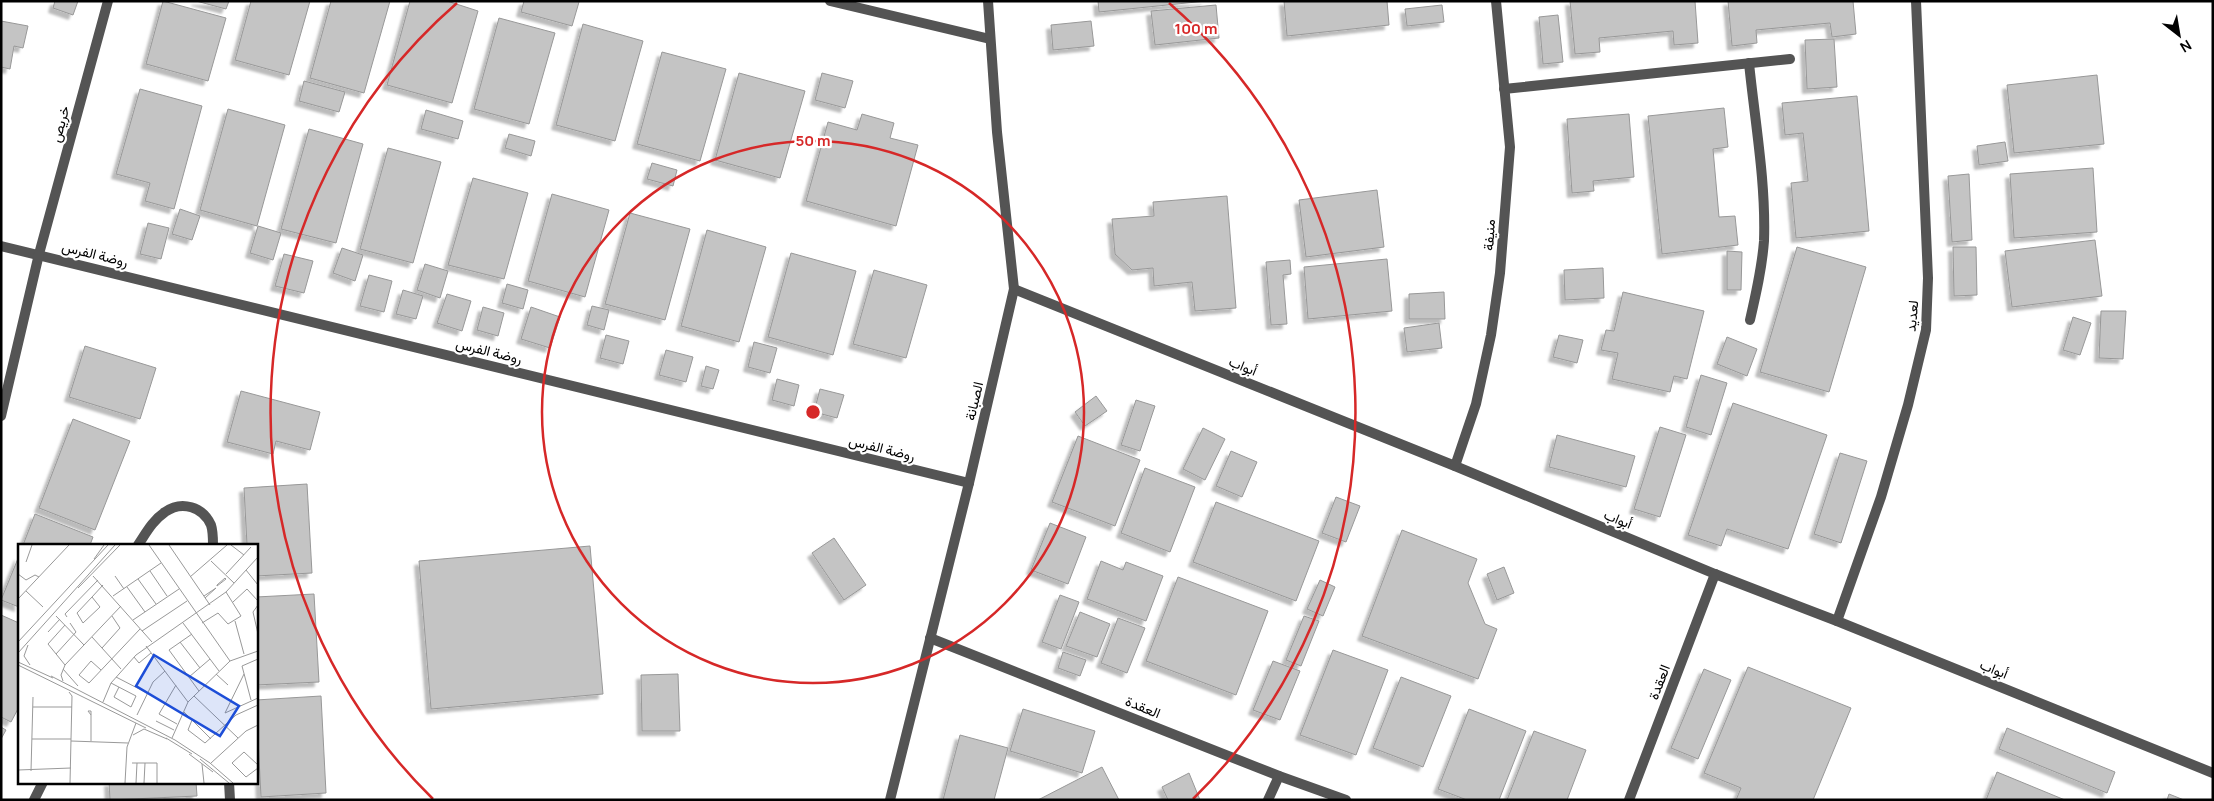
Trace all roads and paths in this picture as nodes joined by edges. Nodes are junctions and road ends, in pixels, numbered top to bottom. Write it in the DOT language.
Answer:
graph roads {
  1 [pos="108,1"];
  2 [pos="830,1"];
  3 [pos="988,1"];
  4 [pos="1496,1"];
  5 [pos="1916,1"];
  6 [pos="990,39"];
  7 [pos="1790,59"];
  8 [pos="1749,63"];
  9 [pos="1504,89"];
  10 [pos="1,246"];
  11 [pos="39,254"];
  12 [pos="1014,289"];
  13 [pos="1750,320"];
  14 [pos="1,416"];
  15 [pos="1455,466"];
  16 [pos="969,483"];
  17 [pos="139,544"];
  18 [pos="213,544"];
  19 [pos="1715,574"];
  20 [pos="1837,621"];
  21 [pos="930,638"];
  22 [pos="2213,773"];
  23 [pos="1279,776"];
  24 [pos="42,784"];
  25 [pos="229,784"];
  26 [pos="34,800"];
  27 [pos="230,800"];
  28 [pos="890,800"];
  29 [pos="1268,800"];
  30 [pos="1346,800"];
  31 [pos="1629,800"];
  1 -- 11 [label="street, خريص"];
  2 -- 6 [label="street"];
  3 -- 6 [label="street, الصبانة"];
  4 -- 9 [label="street, منيفة"];
  5 -- 20 [label="street, لعديد"];
  6 -- 12 [label="street, الصبانة"];
  7 -- 8 [label="street"];
  8 -- 9 [label="street"];
  8 -- 13 [label="street"];
  9 -- 15 [label="street, منيفة"];
  10 -- 11 [label="street, روضة الفرس"];
  11 -- 14 [label="street, خريص"];
  11 -- 16 [label="street, روضة الفرس"];
  12 -- 15 [label="street, أبواب"];
  12 -- 16 [label="street, الصبانة"];
  15 -- 19 [label="street, أبواب"];
  16 -- 21 [label="street, الصبانة"];
  17 -- 18 [label="street"];
  19 -- 20 [label="street, أبواب"];
  19 -- 31 [label="street, العقدة"];
  20 -- 22 [label="street, أبواب"];
  21 -- 23 [label="street, العقدة"];
  21 -- 28 [label="street, الصبانة"];
  23 -- 29 [label="street"];
  23 -- 30 [label="street, العقدة"];
  24 -- 26 [label="street"];
  25 -- 27 [label="street"];
}
